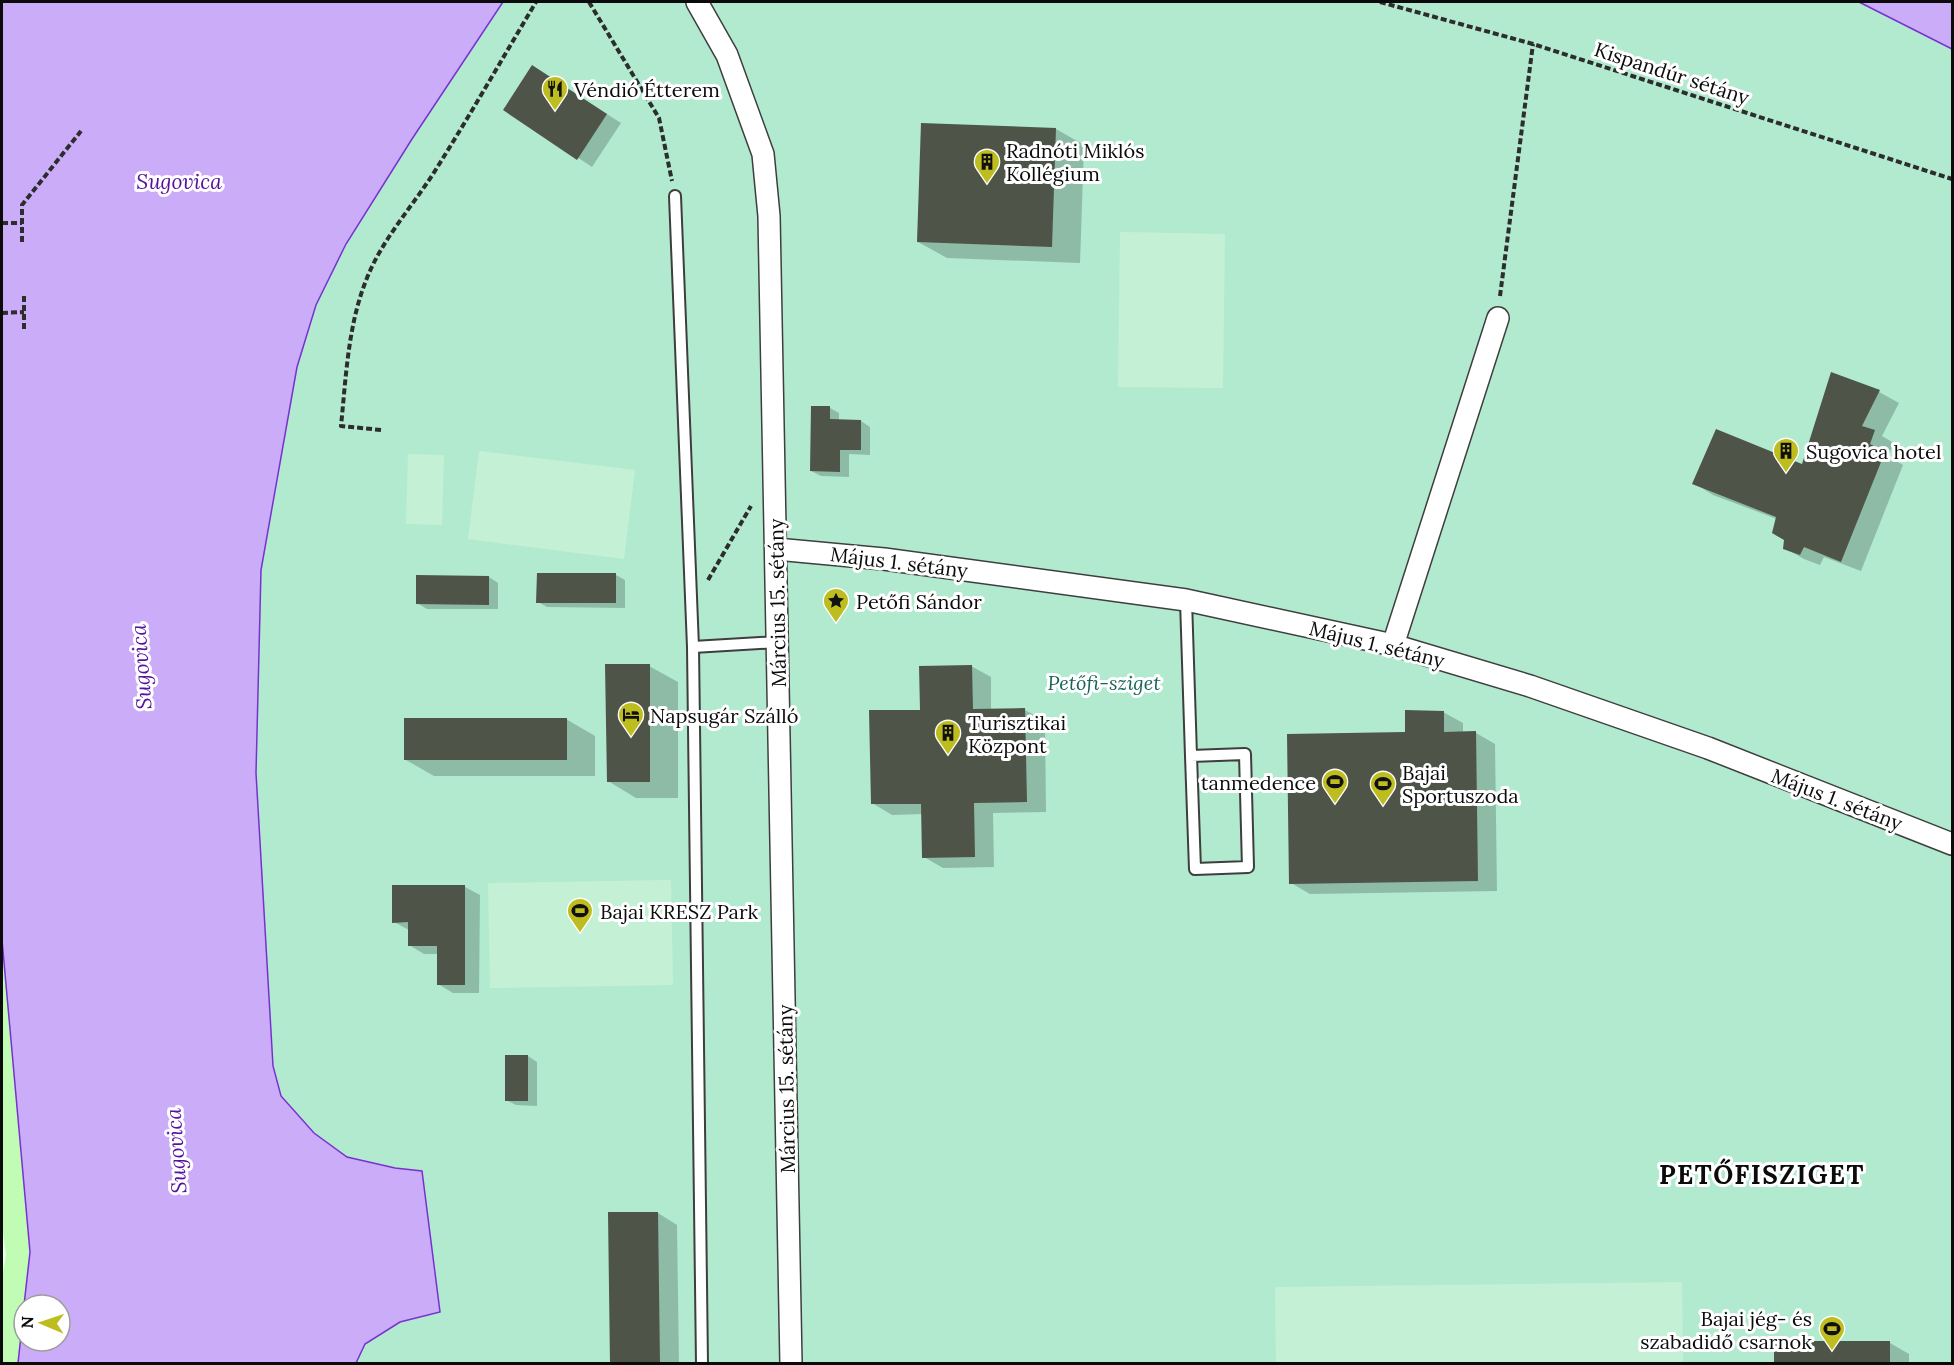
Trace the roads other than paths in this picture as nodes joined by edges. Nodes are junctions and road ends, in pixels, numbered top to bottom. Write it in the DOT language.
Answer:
graph roads {
  1 [pos="697,2"];
  2 [pos="675,196"];
  3 [pos="1498,318"];
  4 [pos="776,549"];
  5 [pos="1186,600"];
  6 [pos="777,642"];
  7 [pos="1393,645"];
  8 [pos="693,647"];
  9 [pos="1191,756"];
  10 [pos="1953,844"];
  11 [pos="702,1364"];
  12 [pos="791,1364"];
  1 -- 4 [label="street, Március 15. sétány"];
  2 -- 8 [label="lane"];
  3 -- 7 [label="street"];
  4 -- 5 [label="street, Május 1. sétány"];
  4 -- 6 [label="street, Március 15. sétány"];
  5 -- 7 [label="street, Május 1. sétány"];
  5 -- 9 [label="lane"];
  6 -- 8 [label="lane"];
  6 -- 12 [label="street, Március 15. sétány"];
  7 -- 10 [label="street, Május 1. sétány"];
  8 -- 11 [label="lane"];
  9 -- 9 [label="lane"];
}
